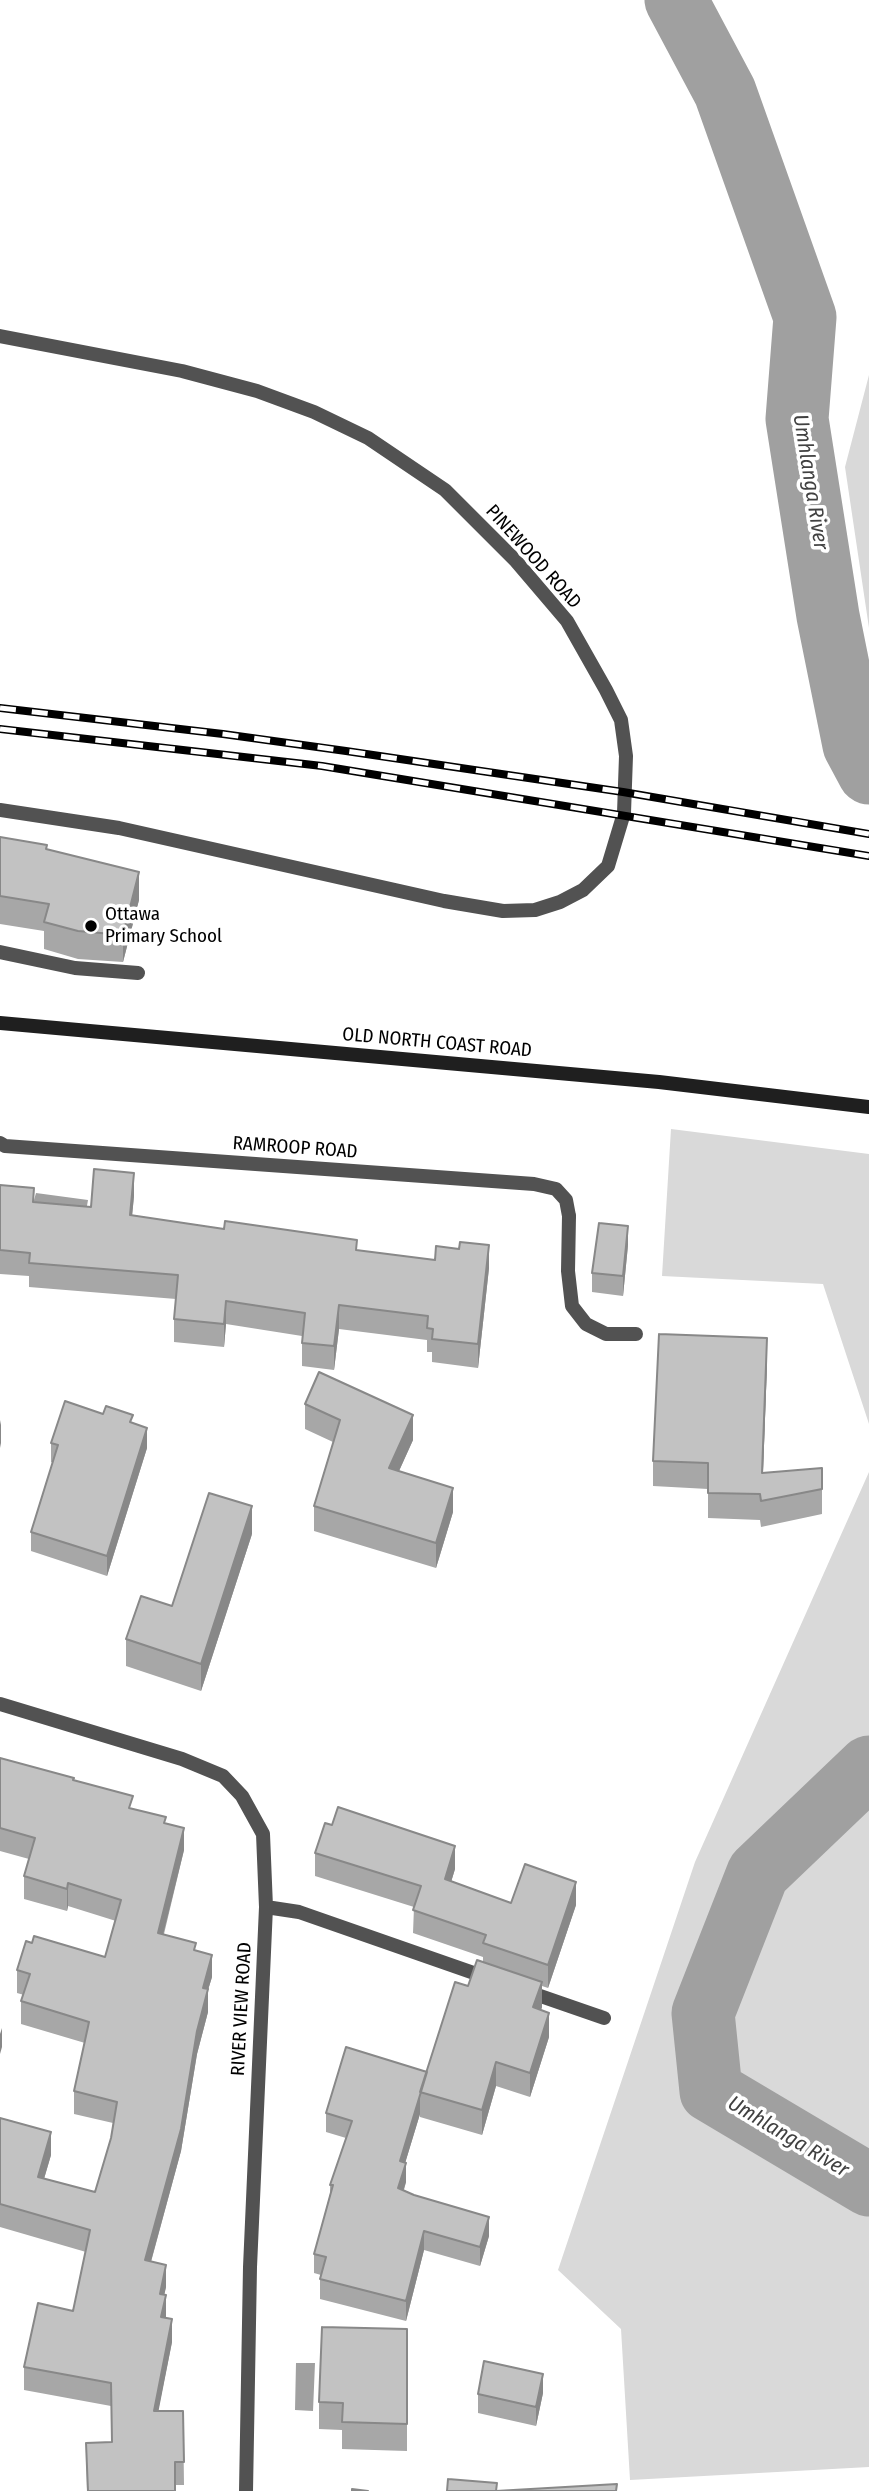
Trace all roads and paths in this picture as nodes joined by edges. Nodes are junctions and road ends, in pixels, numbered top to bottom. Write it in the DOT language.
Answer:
graph roads {
  1 [pos="0,336"];
  2 [pos="0,810"];
  3 [pos="0,952"];
  4 [pos="138,973"];
  5 [pos="0,1023"];
  6 [pos="869,1107"];
  7 [pos="0,1143"];
  8 [pos="636,1334"];
  9 [pos="0,1704"];
  10 [pos="266,1907"];
  11 [pos="604,2018"];
  12 [pos="246,2491"];
  1 -- 2 [label="street, PINEWOOD ROAD"];
  3 -- 4 [label="street"];
  5 -- 6 [label="street, OLD NORTH COAST ROAD"];
  7 -- 8 [label="street, RAMROOP ROAD"];
  9 -- 10 [label="street, RIVER VIEW ROAD"];
  10 -- 11 [label="street"];
  10 -- 12 [label="street, RIVER VIEW ROAD"];
}
